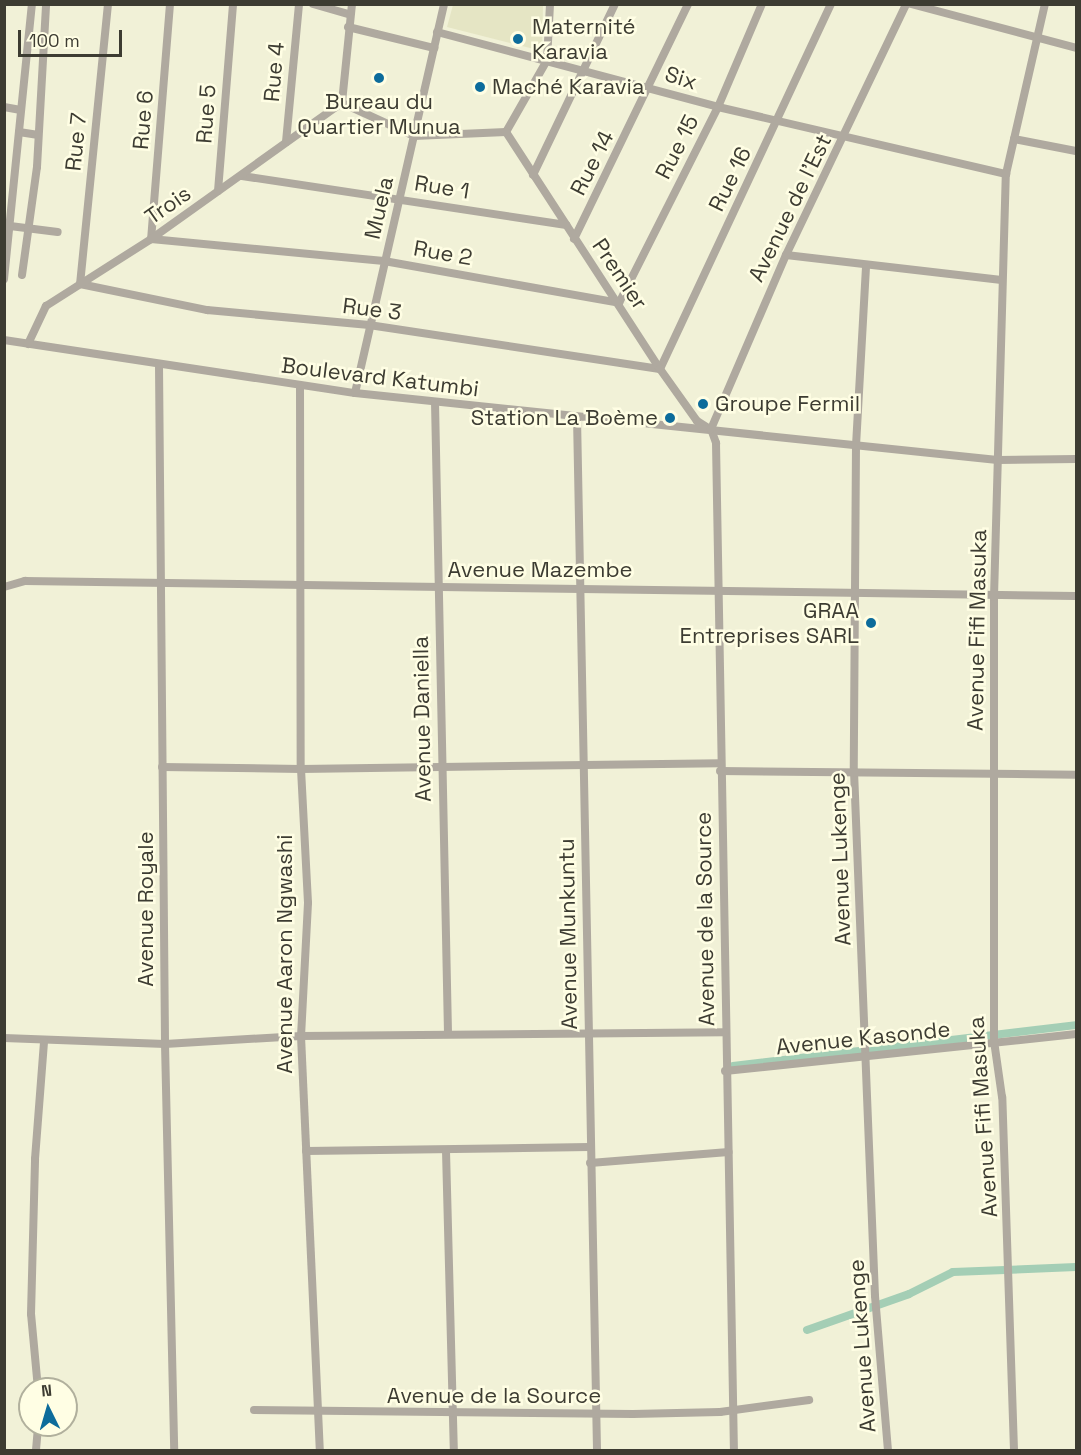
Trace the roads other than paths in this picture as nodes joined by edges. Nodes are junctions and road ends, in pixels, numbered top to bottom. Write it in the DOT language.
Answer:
graph roads {
  1 [pos="32,4"];
  2 [pos="46,4"];
  3 [pos="108,4"];
  4 [pos="170,4"];
  5 [pos="233,4"];
  6 [pos="299,4"];
  7 [pos="313,4"];
  8 [pos="444,4"];
  9 [pos="550,4"];
  10 [pos="615,4"];
  11 [pos="688,4"];
  12 [pos="762,4"];
  13 [pos="831,4"];
  14 [pos="906,4"];
  15 [pos="911,4"];
  16 [pos="1045,4"];
  17 [pos="350,9"];
  18 [pos="348,27"];
  19 [pos="437,32"];
  20 [pos="1037,38"];
  21 [pos="434,48"];
  22 [pos="1077,48"];
  23 [pos="547,60"];
  24 [pos="586,71"];
  25 [pos="650,87"];
  26 [pos="342,103"];
  27 [pos="4,107"];
  28 [pos="718,107"];
  29 [pos="21,110"];
  30 [pos="778,120"];
  31 [pos="19,132"];
  32 [pos="506,132"];
  33 [pos="37,135"];
  34 [pos="414,136"];
  35 [pos="845,136"];
  36 [pos="1014,139"];
  37 [pos="286,142"];
  38 [pos="1077,151"];
  39 [pos="1006,174"];
  40 [pos="533,175"];
  41 [pos="242,176"];
  42 [pos="218,191"];
  43 [pos="9,196"];
  44 [pos="400,198"];
  45 [pos="566,225"];
  46 [pos="10,226"];
  47 [pos="29,229"];
  48 [pos="58,232"];
  49 [pos="151,239"];
  50 [pos="574,239"];
  51 [pos="786,255"];
  52 [pos="384,261"];
  53 [pos="866,267"];
  54 [pos="22,275"];
  55 [pos="4,279"];
  56 [pos="1002,280"];
  57 [pos="80,284"];
  58 [pos="619,303"];
  59 [pos="369,325"];
  60 [pos="4,340"];
  61 [pos="28,344"];
  62 [pos="159,366"];
  63 [pos="660,369"];
  64 [pos="300,386"];
  65 [pos="355,393"];
  66 [pos="435,402"];
  67 [pos="577,417"];
  68 [pos="711,429"];
  69 [pos="856,446"];
  70 [pos="1077,459"];
  71 [pos="998,460"];
  72 [pos="160,584"];
  73 [pos="300,586"];
  74 [pos="4,587"];
  75 [pos="438,588"];
  76 [pos="579,588"];
  77 [pos="716,590"];
  78 [pos="856,593"];
  79 [pos="1077,596"];
  80 [pos="994,597"];
  81 [pos="440,764"];
  82 [pos="583,765"];
  83 [pos="162,767"];
  84 [pos="720,767"];
  85 [pos="301,769"];
  86 [pos="854,771"];
  87 [pos="993,774"];
  88 [pos="1077,775"];
  89 [pos="725,1032"];
  90 [pos="588,1034"];
  91 [pos="1077,1034"];
  92 [pos="448,1035"];
  93 [pos="301,1036"];
  94 [pos="4,1038"];
  95 [pos="44,1041"];
  96 [pos="994,1041"];
  97 [pos="165,1044"];
  98 [pos="864,1056"];
  99 [pos="725,1071"];
  100 [pos="590,1147"];
  101 [pos="306,1151"];
  102 [pos="446,1151"];
  103 [pos="729,1152"];
  104 [pos="590,1163"];
  105 [pos="37,1377"];
  106 [pos="808,1400"];
  107 [pos="734,1409"];
  108 [pos="254,1410"];
  109 [pos="318,1413"];
  110 [pos="453,1414"];
  111 [pos="596,1414"];
  112 [pos="174,1450"];
  113 [pos="320,1450"];
  114 [pos="454,1450"];
  115 [pos="597,1450"];
  116 [pos="734,1450"];
  117 [pos="888,1450"];
  118 [pos="1014,1450"];
  1 -- 29 [label="street"];
  2 -- 33 [label="street"];
  3 -- 57 [label="street, Rue 7"];
  4 -- 49 [label="street, Rue 6"];
  5 -- 42 [label="street, Rue 5"];
  6 -- 37 [label="street, Rue 4"];
  7 -- 17 [label="street"];
  8 -- 19 [label="street, Muela"];
  9 -- 23 [label="street"];
  10 -- 24 [label="street"];
  11 -- 25 [label="street, Rue 14"];
  12 -- 28 [label="street, Rue 15"];
  13 -- 30 [label="street, Rue 16"];
  14 -- 35 [label="street, Avenue de l'Est"];
  15 -- 20 [label="street"];
  16 -- 20 [label="street, Avenue Fifi Masuka"];
  17 -- 18 [label="street"];
  18 -- 21 [label="street"];
  18 -- 26 [label="street"];
  19 -- 21 [label="street, Muela"];
  19 -- 23 [label="street, Six"];
  20 -- 22 [label="street"];
  20 -- 36 [label="street, Avenue Fifi Masuka"];
  21 -- 34 [label="street, Muela"];
  23 -- 24 [label="street, Six"];
  23 -- 32 [label="street"];
  24 -- 25 [label="street, Six"];
  24 -- 40 [label="street"];
  25 -- 28 [label="street, Six"];
  25 -- 50 [label="street, Rue 14"];
  26 -- 34 [label="street"];
  26 -- 37 [label="street, Trois"];
  27 -- 29 [label="street"];
  28 -- 30 [label="street, Six"];
  28 -- 58 [label="street, Rue 15"];
  29 -- 31 [label="street"];
  30 -- 35 [label="street, Six"];
  30 -- 63 [label="street, Rue 16"];
  31 -- 33 [label="street"];
  31 -- 43 [label="street"];
  32 -- 34 [label="street"];
  32 -- 40 [label="street, Premier"];
  33 -- 47 [label="street"];
  34 -- 44 [label="street, Muela"];
  35 -- 39 [label="street, Six"];
  35 -- 51 [label="street, Avenue de l'Est"];
  36 -- 38 [label="street"];
  36 -- 39 [label="street, Avenue Fifi Masuka"];
  37 -- 41 [label="street, Trois"];
  39 -- 56 [label="street, Avenue Fifi Masuka"];
  40 -- 45 [label="street, Premier"];
  41 -- 42 [label="street, Trois"];
  41 -- 44 [label="street, Rue 1"];
  42 -- 49 [label="street, Trois"];
  43 -- 46 [label="street"];
  44 -- 45 [label="street, Rue 1"];
  44 -- 52 [label="street, Muela"];
  45 -- 50 [label="street, Premier"];
  46 -- 47 [label="street"];
  46 -- 55 [label="street"];
  47 -- 48 [label="street"];
  47 -- 54 [label="street"];
  49 -- 52 [label="street, Rue 2"];
  49 -- 57 [label="street, Trois"];
  50 -- 58 [label="street, Premier"];
  51 -- 53 [label="street"];
  51 -- 68 [label="street, Avenue de l'Est"];
  52 -- 58 [label="street, Rue 2"];
  52 -- 59 [label="street, Muela"];
  53 -- 56 [label="street"];
  53 -- 69 [label="street, Avenue Lukenge"];
  56 -- 71 [label="street, Avenue Fifi Masuka"];
  57 -- 59 [label="street, Rue 3"];
  57 -- 61 [label="street, Trois"];
  58 -- 63 [label="street, Premier"];
  59 -- 63 [label="street, Rue 3"];
  59 -- 65 [label="street, Muela"];
  60 -- 61 [label="street, Boulevard Katumbi"];
  61 -- 62 [label="street, Boulevard Katumbi"];
  62 -- 64 [label="street, Boulevard Katumbi"];
  62 -- 72 [label="street, Avenue Royale"];
  63 -- 68 [label="street, Premier"];
  64 -- 65 [label="street, Boulevard Katumbi"];
  64 -- 73 [label="street, Avenue Aaron Ngwashi"];
  65 -- 66 [label="street, Boulevard Katumbi"];
  66 -- 67 [label="street, Boulevard Katumbi"];
  66 -- 75 [label="street, Avenue Daniella"];
  67 -- 68 [label="street, Boulevard Katumbi"];
  67 -- 76 [label="street, Avenue Munkuntu"];
  68 -- 69 [label="street, Boulevard Katumbi"];
  68 -- 77 [label="street, Avenue de la Source"];
  69 -- 71 [label="street, Boulevard Katumbi"];
  69 -- 78 [label="street, Avenue Lukenge"];
  70 -- 71 [label="street, Boulevard Katumbi"];
  71 -- 80 [label="street, Avenue Fifi Masuka"];
  72 -- 73 [label="street, Avenue Mazembe"];
  72 -- 74 [label="street, Avenue Mazembe"];
  72 -- 83 [label="street, Avenue Royale"];
  73 -- 75 [label="street, Avenue Mazembe"];
  73 -- 85 [label="street, Avenue Aaron Ngwashi"];
  75 -- 76 [label="street, Avenue Mazembe"];
  75 -- 81 [label="street, Avenue Daniella"];
  76 -- 77 [label="street, Avenue Mazembe"];
  76 -- 82 [label="street, Avenue Munkuntu"];
  77 -- 78 [label="street, Avenue Mazembe"];
  77 -- 84 [label="street, Avenue de la Source"];
  78 -- 80 [label="street, Avenue Mazembe"];
  78 -- 86 [label="street, Avenue Lukenge"];
  79 -- 80 [label="street, Avenue Mazembe"];
  80 -- 87 [label="street, Avenue Fifi Masuka"];
  81 -- 82 [label="street"];
  81 -- 85 [label="street"];
  81 -- 92 [label="street, Avenue Daniella"];
  82 -- 84 [label="street"];
  82 -- 90 [label="street, Avenue Munkuntu"];
  83 -- 85 [label="street"];
  83 -- 97 [label="street, Avenue Royale"];
  84 -- 86 [label="street"];
  84 -- 89 [label="street, Avenue de la Source"];
  85 -- 93 [label="street, Avenue Aaron Ngwashi"];
  86 -- 87 [label="street"];
  86 -- 98 [label="street, Avenue Lukenge"];
  87 -- 88 [label="street"];
  87 -- 96 [label="street, Avenue Fifi Masuka"];
  89 -- 90 [label="street"];
  89 -- 99 [label="street, Avenue de la Source"];
  90 -- 92 [label="street"];
  90 -- 100 [label="street, Avenue Munkuntu"];
  91 -- 96 [label="street, Avenue Kasonde"];
  92 -- 93 [label="street"];
  93 -- 97 [label="street"];
  93 -- 101 [label="street, Avenue Aaron Ngwashi"];
  94 -- 95 [label="street"];
  95 -- 97 [label="street"];
  95 -- 105 [label="street"];
  96 -- 98 [label="street, Avenue Kasonde"];
  96 -- 118 [label="street, Avenue Fifi Masuka"];
  97 -- 112 [label="street, Avenue Royale"];
  98 -- 99 [label="street, Avenue Kasonde"];
  98 -- 117 [label="street, Avenue Lukenge"];
  99 -- 103 [label="street, Avenue de la Source"];
  100 -- 102 [label="street"];
  100 -- 104 [label="street, Avenue Munkuntu"];
  101 -- 102 [label="street"];
  101 -- 109 [label="street, Avenue Aaron Ngwashi"];
  102 -- 110 [label="street"];
  103 -- 104 [label="street"];
  103 -- 107 [label="street, Avenue de la Source"];
  104 -- 111 [label="street, Avenue Munkuntu"];
  106 -- 107 [label="street, Avenue de la Source"];
  107 -- 111 [label="street, Avenue de la Source"];
  107 -- 116 [label="street, Avenue de la Source"];
  108 -- 109 [label="street, Avenue de la Source"];
  109 -- 110 [label="street, Avenue de la Source"];
  109 -- 113 [label="street, Avenue Aaron Ngwashi"];
  110 -- 111 [label="street, Avenue de la Source"];
  110 -- 114 [label="street"];
  111 -- 115 [label="street, Avenue Munkuntu"];
}
